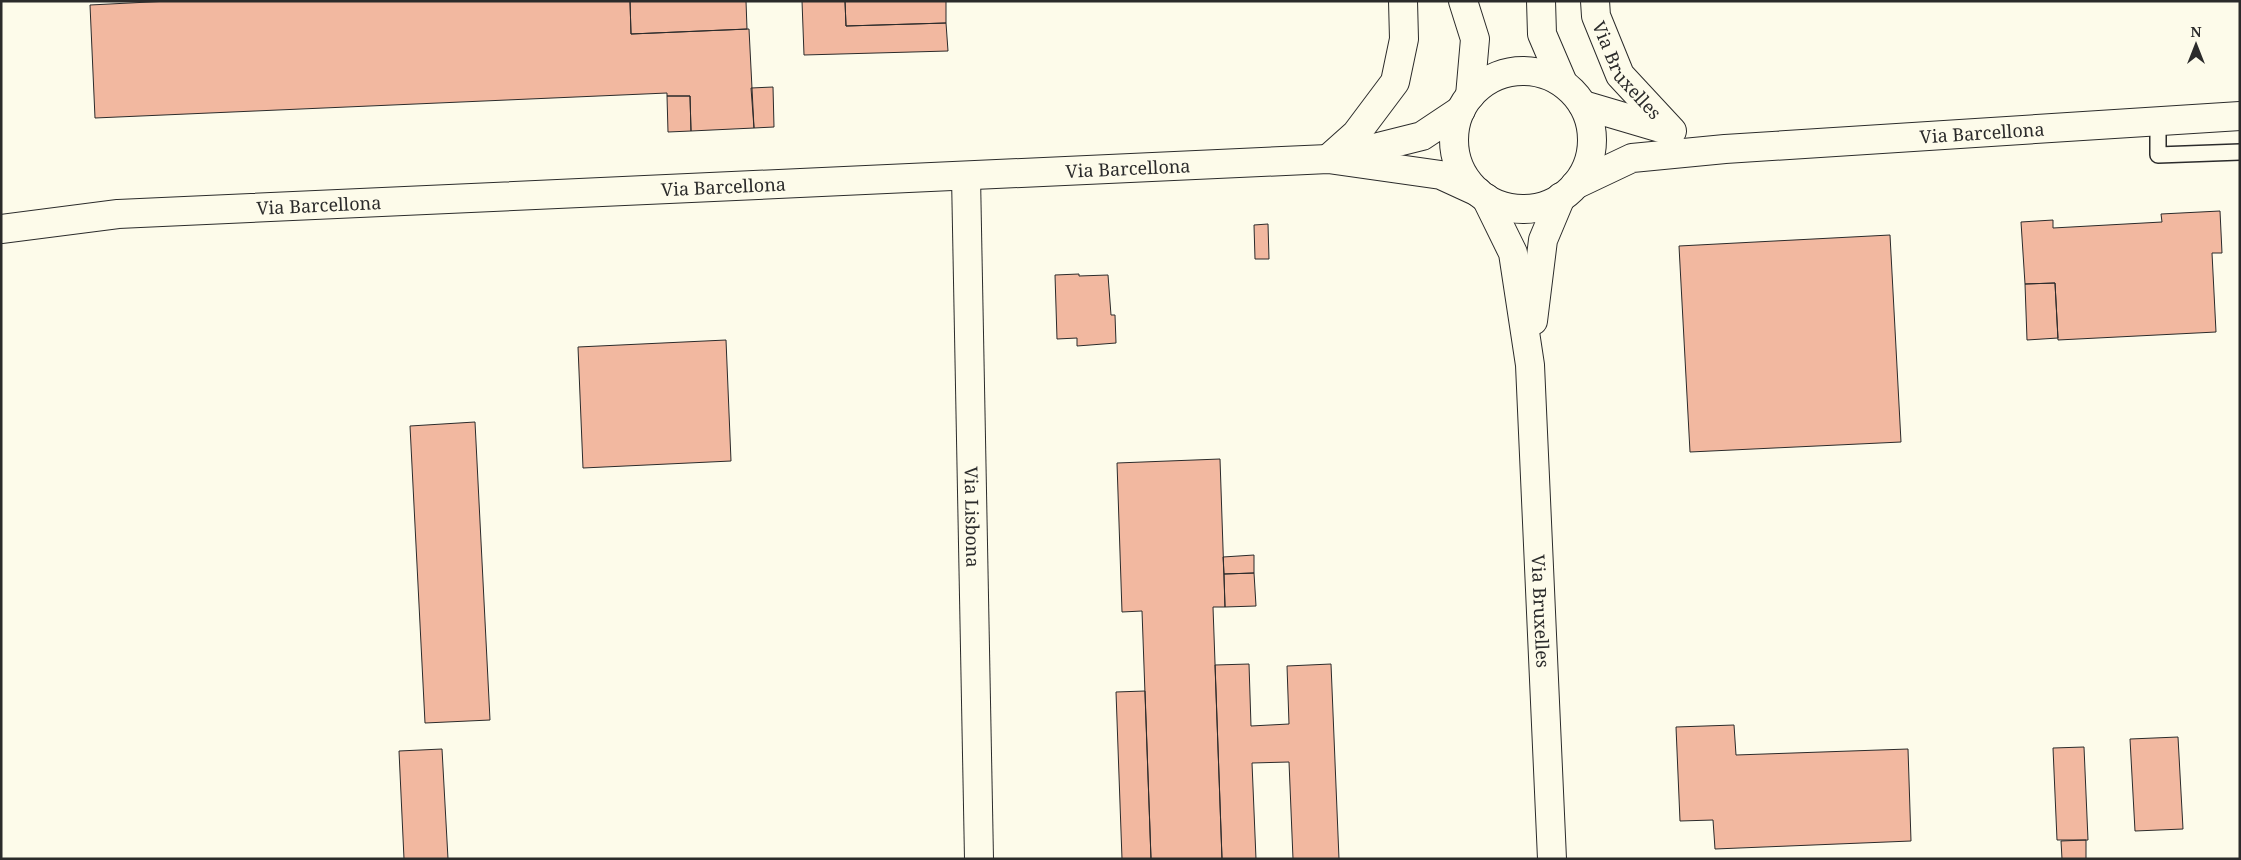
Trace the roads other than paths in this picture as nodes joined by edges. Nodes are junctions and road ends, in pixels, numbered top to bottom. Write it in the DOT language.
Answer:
graph roads {
  1 [pos="1403,1"];
  2 [pos="1463,1"];
  3 [pos="1541,1"];
  4 [pos="1595,1"];
  5 [pos="1562,83"];
  6 [pos="1465,103"];
  7 [pos="1583,104"];
  8 [pos="2240,116"];
  9 [pos="2158,120"];
  10 [pos="1672,131"];
  11 [pos="1725,149"];
  12 [pos="2240,152"];
  13 [pos="1328,159"];
  14 [pos="966,176"];
  15 [pos="1568,191"];
  16 [pos="1482,195"];
  17 [pos="1,210"];
  18 [pos="118,214"];
  19 [pos="1,229"];
  20 [pos="1530,365"];
  21 [pos="979,859"];
  22 [pos="1552,859"];
  1 -- 13 [label="street"];
  2 -- 6 [label="street, Via Bruxelles"];
  3 -- 5 [label="street, Via Bruxelles"];
  4 -- 10 [label="street, Via Bruxelles"];
  5 -- 6 [label="street, Via Bruxelles"];
  5 -- 7 [label="street, Via Bruxelles"];
  6 -- 13 [label="street, Via Barcellona"];
  6 -- 16 [label="street, Via Bruxelles"];
  7 -- 10 [label="street, Via Barcellona"];
  7 -- 15 [label="street, Via Bruxelles"];
  8 -- 9 [label="street, Via Barcellona"];
  9 -- 11 [label="street, Via Barcellona"];
  9 -- 12 [label="lane"];
  10 -- 11 [label="street, Via Barcellona"];
  11 -- 15 [label="street, Via Barcellona"];
  13 -- 14 [label="street, Via Barcellona"];
  13 -- 16 [label="street, Via Barcellona"];
  14 -- 18 [label="street, Via Barcellona"];
  14 -- 21 [label="street, Via Lisbona"];
  15 -- 16 [label="street"];
  15 -- 20 [label="street, Via Bruxelles"];
  16 -- 20 [label="street, Via Bruxelles"];
  17 -- 18 [label="street, Via Barcellona"];
  18 -- 19 [label="street, Via Barcellona"];
  20 -- 22 [label="street, Via Bruxelles"];
}
